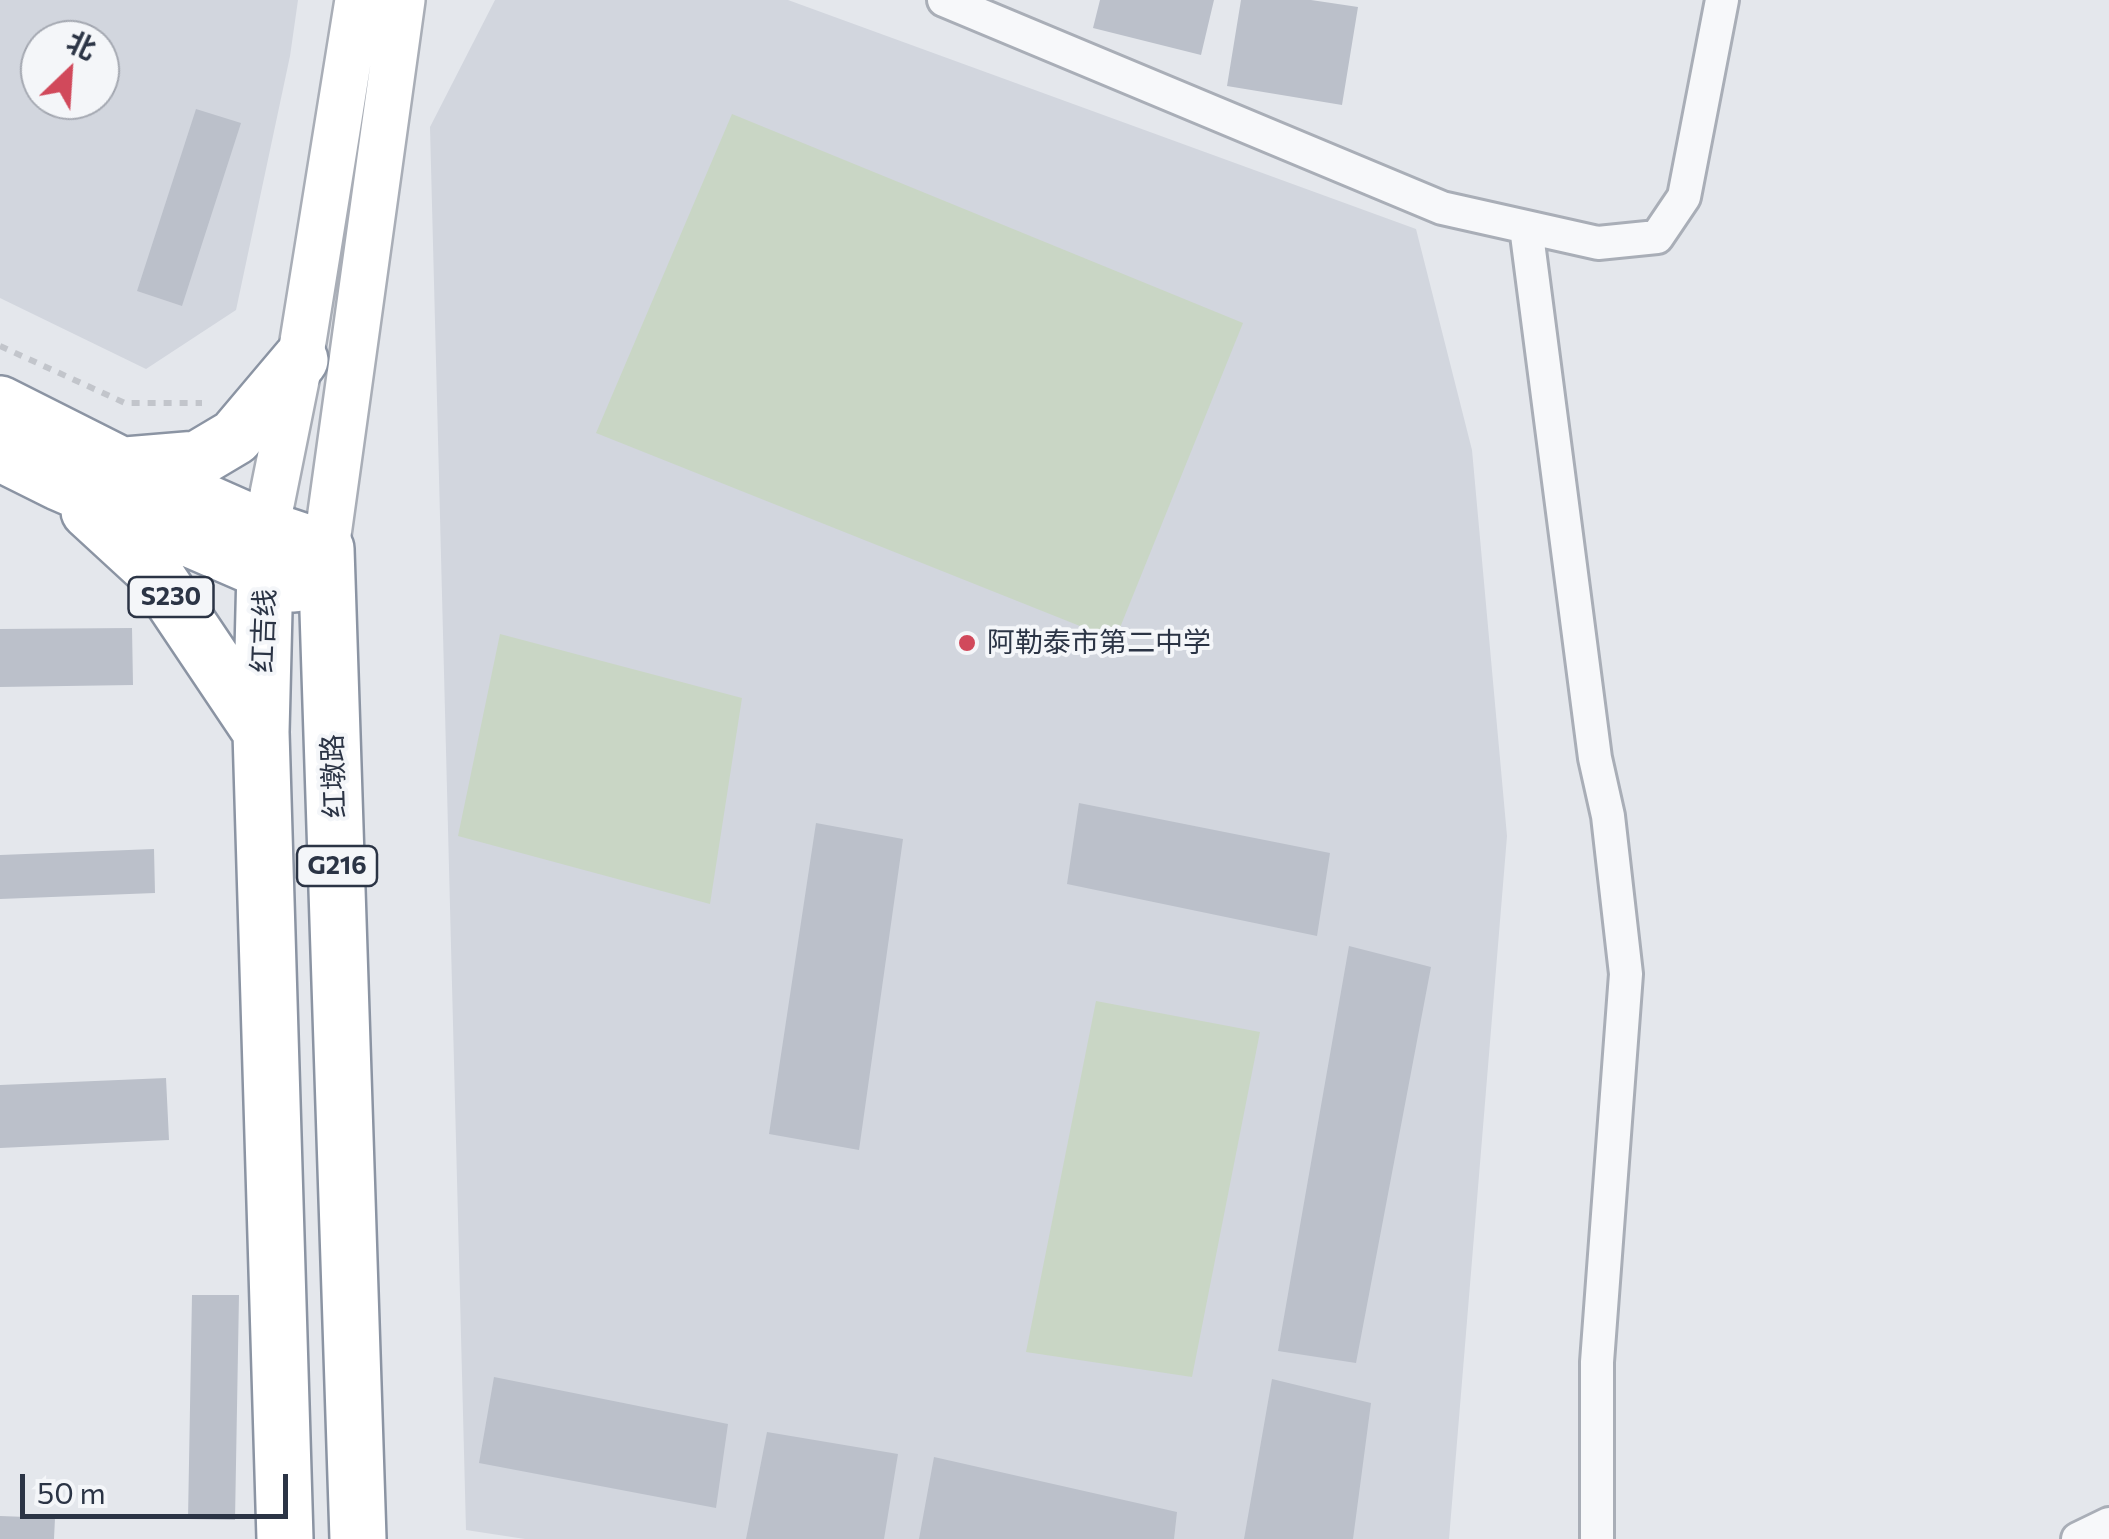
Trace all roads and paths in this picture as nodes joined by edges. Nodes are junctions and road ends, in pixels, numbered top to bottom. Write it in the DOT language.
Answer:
graph roads {
  1 [pos="358,0"];
  2 [pos="402,0"];
  3 [pos="944,0"];
  4 [pos="1722,0"];
  5 [pos="1526,227"];
  6 [pos="0,346"];
  7 [pos="300,360"];
  8 [pos="0,404"];
  9 [pos="216,404"];
  10 [pos="0,453"];
  11 [pos="121,465"];
  12 [pos="58,482"];
  13 [pos="266,550"];
  14 [pos="327,575"];
  15 [pos="261,732"];
  16 [pos="2109,1524"];
  17 [pos="285,1539"];
  18 [pos="358,1539"];
  19 [pos="1598,1539"];
  20 [pos="2078,1539"];
  1 -- 7 [label="main road"];
  2 -- 14 [label="main road"];
  3 -- 5 [label="street"];
  4 -- 5 [label="street"];
  5 -- 19 [label="street"];
  6 -- 9 [label="path"];
  7 -- 11 [label="highway"];
  7 -- 13 [label="main road"];
  8 -- 11 [label="highway"];
  10 -- 12 [label="highway"];
  11 -- 13 [label="highway"];
  12 -- 13 [label="highway"];
  12 -- 15 [label="highway, S230"];
  13 -- 14 [label="highway"];
  13 -- 15 [label="highway, 红吉线 / G216"];
  14 -- 18 [label="highway, 红墩路 / G216"];
  15 -- 17 [label="highway, G216"];
  16 -- 20 [label="street"];
}
